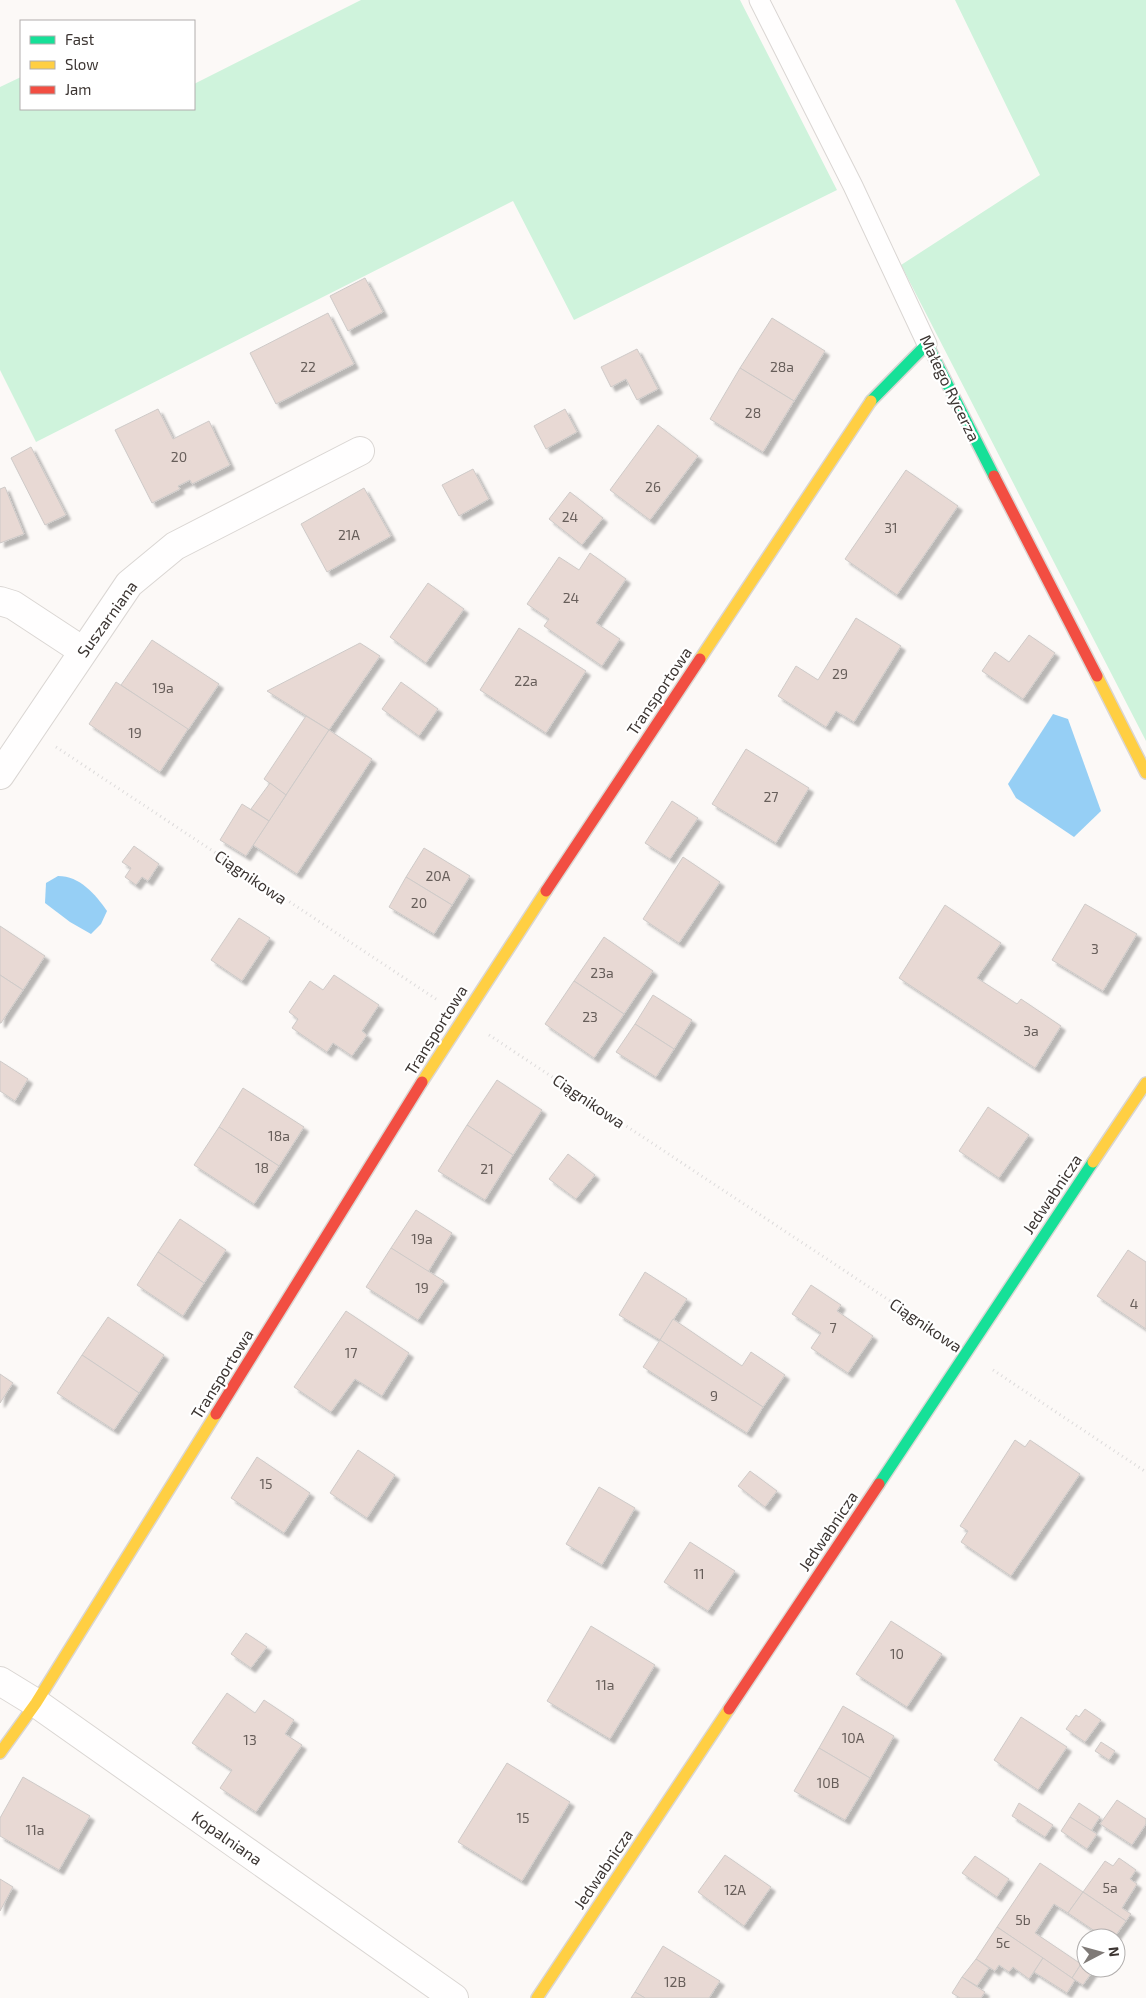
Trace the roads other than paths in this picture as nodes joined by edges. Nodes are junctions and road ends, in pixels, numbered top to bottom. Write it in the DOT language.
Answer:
graph roads {
  1 [pos="759,0"];
  2 [pos="927,344"];
  3 [pos="360,451"];
  4 [pos="0,601"];
  5 [pos="83,651"];
  6 [pos="1146,773"];
  7 [pos="0,775"];
  8 [pos="1146,1084"];
  9 [pos="0,1681"];
  10 [pos="36,1703"];
  11 [pos="0,1752"];
  12 [pos="454,1998"];
  13 [pos="537,1998"];
  1 -- 2 [label="lane, Małego Rycerza"];
  2 -- 6 [label="street, Małego Rycerza"];
  2 -- 10 [label="street, Transportowa"];
  3 -- 5 [label="street, Suszarniana"];
  4 -- 5 [label="street"];
  5 -- 7 [label="street, Suszarniana"];
  8 -- 13 [label="street, Jedwabnicza"];
  9 -- 10 [label="street, Kopalniana"];
  10 -- 11 [label="street, Transportowa"];
  10 -- 12 [label="street, Kopalniana"];
}
